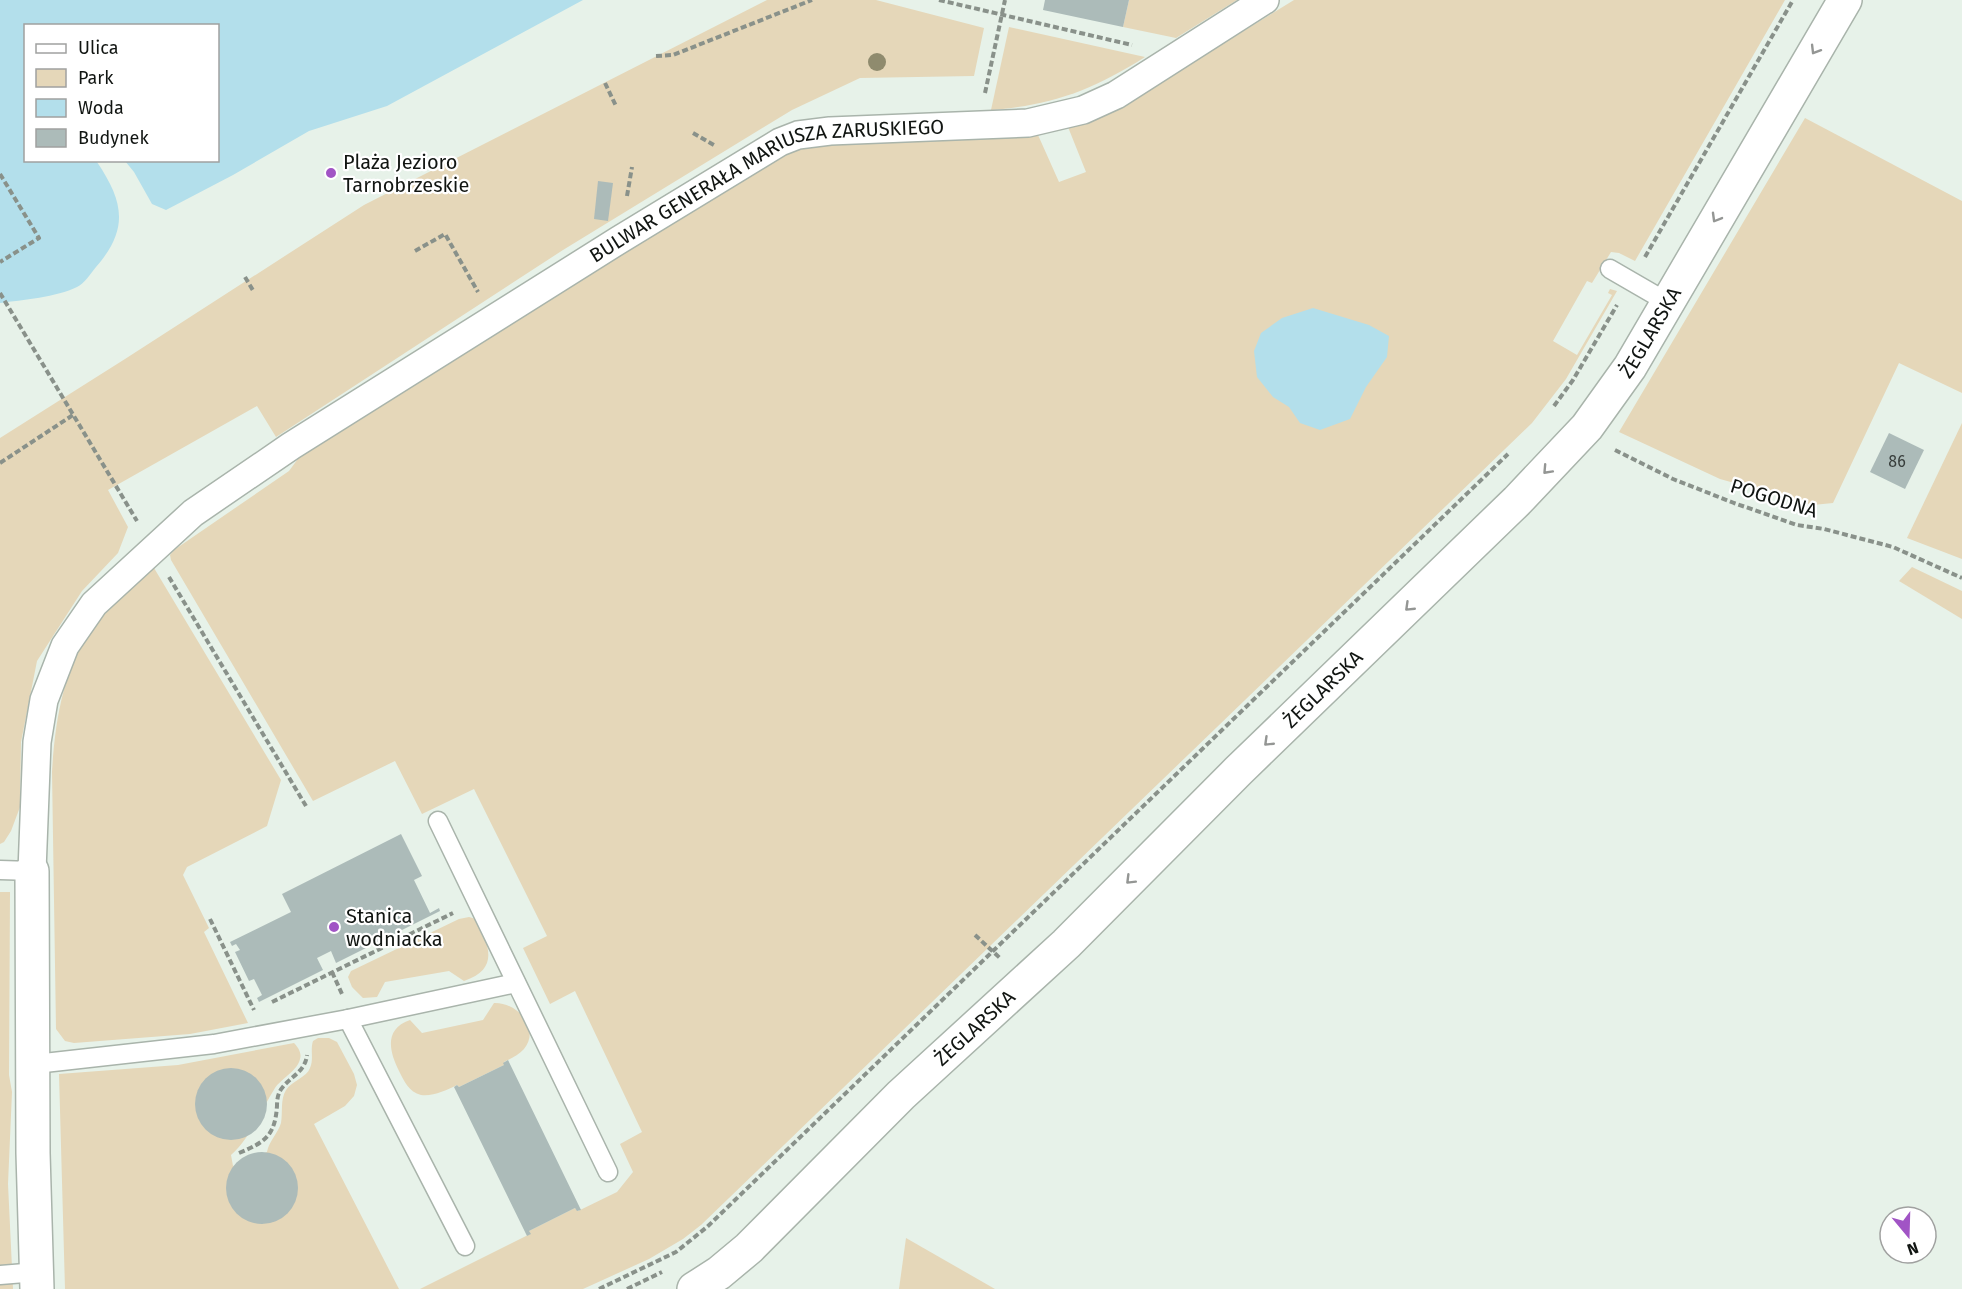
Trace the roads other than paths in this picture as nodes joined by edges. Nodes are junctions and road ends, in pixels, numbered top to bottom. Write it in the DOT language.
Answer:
graph roads {
  1 [pos="1265,0"];
  2 [pos="1845,0"];
  3 [pos="1610,269"];
  4 [pos="1667,302"];
  5 [pos="438,821"];
  6 [pos="0,870"];
  7 [pos="32,871"];
  8 [pos="516,983"];
  9 [pos="348,1019"];
  10 [pos="32,1062"];
  11 [pos="608,1172"];
  12 [pos="465,1246"];
  13 [pos="0,1275"];
  14 [pos="37,1280"];
  15 [pos="694,1289"];
  1 -- 7 [label="street, BULWAR GENERAŁA MARIUSZA ZARUSKIEGO"];
  2 -- 4 [label="street, ŻEGLARSKA, one-way"];
  3 -- 4 [label="lane"];
  4 -- 15 [label="street, ŻEGLARSKA, one-way"];
  5 -- 8 [label="lane"];
  6 -- 7 [label="lane"];
  7 -- 10 [label="street"];
  8 -- 9 [label="lane"];
  8 -- 11 [label="lane"];
  9 -- 10 [label="lane"];
  9 -- 12 [label="lane"];
  10 -- 14 [label="street"];
  13 -- 14 [label="lane"];
}
